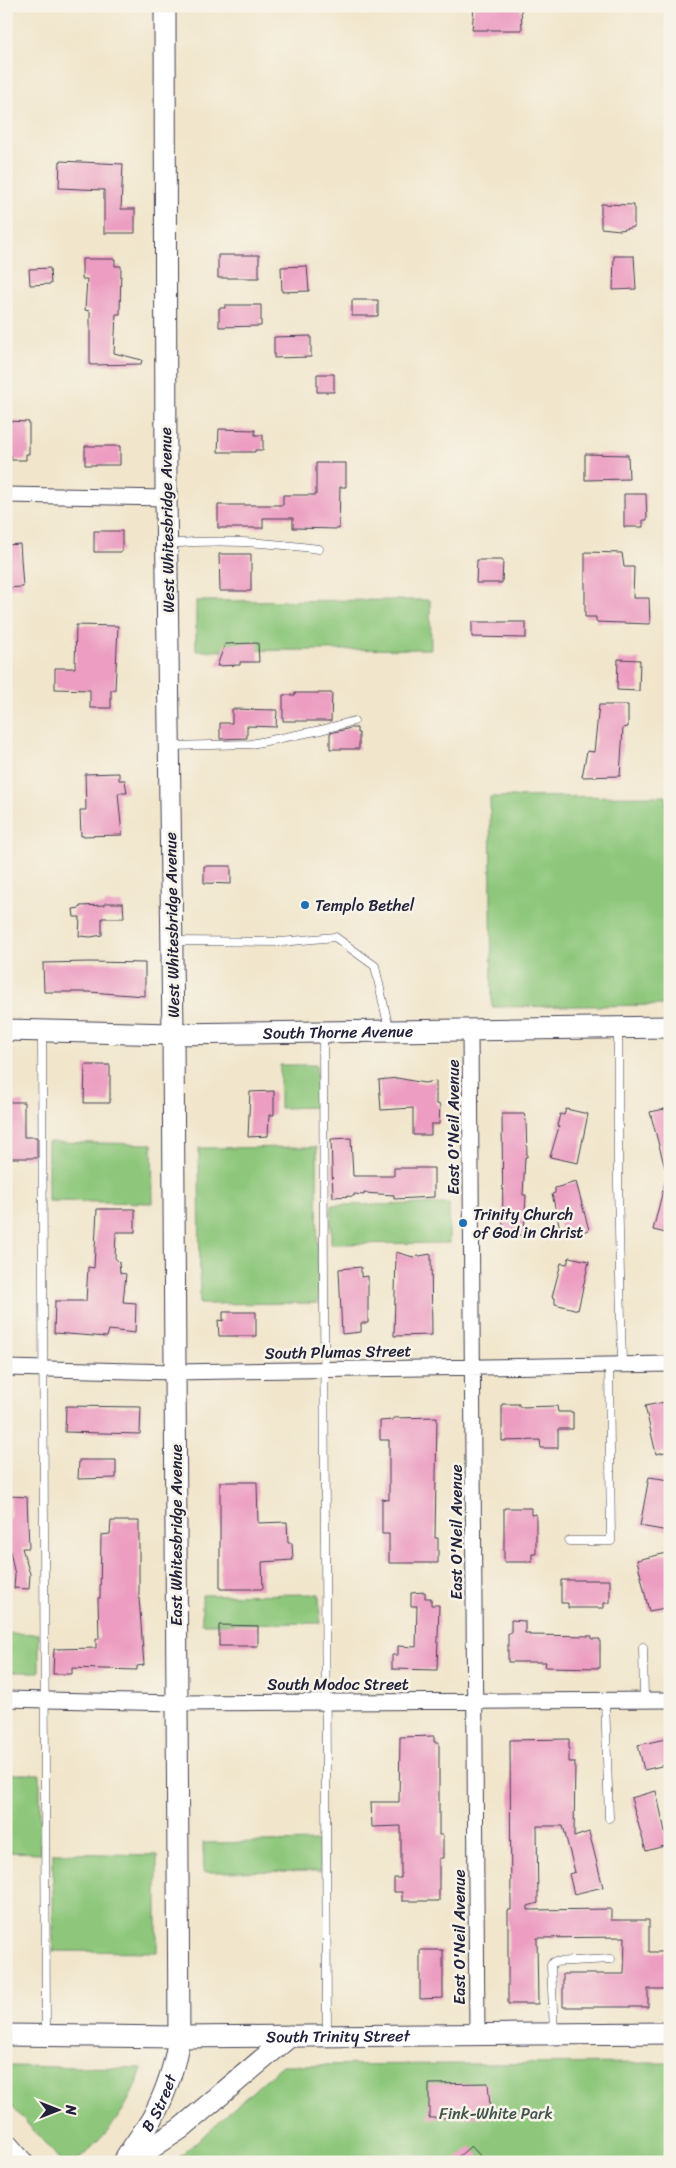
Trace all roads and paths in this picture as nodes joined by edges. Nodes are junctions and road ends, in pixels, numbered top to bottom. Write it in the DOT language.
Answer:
graph roads {
  1 [pos="165,6"];
  2 [pos="6,495"];
  3 [pos="166,498"];
  4 [pos="167,544"];
  5 [pos="319,549"];
  6 [pos="354,721"];
  7 [pos="169,746"];
  8 [pos="172,941"];
  9 [pos="670,1027"];
  10 [pos="618,1028"];
  11 [pos="6,1030"];
  12 [pos="470,1030"];
  13 [pos="42,1031"];
  14 [pos="390,1031"];
  15 [pos="322,1032"];
  16 [pos="173,1034"];
  17 [pos="670,1364"];
  18 [pos="616,1365"];
  19 [pos="472,1367"];
  20 [pos="6,1368"];
  21 [pos="44,1368"];
  22 [pos="325,1369"];
  23 [pos="175,1372"];
  24 [pos="570,1542"];
  25 [pos="643,1647"];
  26 [pos="6,1698"];
  27 [pos="45,1699"];
  28 [pos="605,1700"];
  29 [pos="644,1700"];
  30 [pos="670,1700"];
  31 [pos="474,1701"];
  32 [pos="324,1702"];
  33 [pos="176,1704"];
  34 [pos="608,1818"];
  35 [pos="611,1959"];
  36 [pos="554,2033"];
  37 [pos="477,2034"];
  38 [pos="670,2034"];
  39 [pos="6,2035"];
  40 [pos="327,2035"];
  41 [pos="46,2036"];
  42 [pos="290,2036"];
  43 [pos="179,2037"];
  44 [pos="6,2139"];
  45 [pos="26,2162"];
  46 [pos="124,2162"];
  47 [pos="130,2162"];
  1 -- 3 [label="main road, West Whitesbridge Avenue"];
  2 -- 3 [label="street"];
  3 -- 4 [label="main road, West Whitesbridge Avenue"];
  4 -- 5 [label="lane"];
  4 -- 7 [label="main road, West Whitesbridge Avenue"];
  6 -- 7 [label="lane"];
  7 -- 8 [label="main road, West Whitesbridge Avenue"];
  8 -- 14 [label="lane"];
  8 -- 16 [label="main road, West Whitesbridge Avenue"];
  9 -- 10 [label="main road, South Thorne Avenue"];
  10 -- 12 [label="main road, South Thorne Avenue"];
  10 -- 18 [label="lane"];
  11 -- 13 [label="main road, South Thorne Avenue"];
  12 -- 14 [label="main road, South Thorne Avenue"];
  12 -- 19 [label="street, East O'Neil Avenue"];
  13 -- 16 [label="main road, South Thorne Avenue"];
  13 -- 21 [label="lane"];
  14 -- 15 [label="main road, South Thorne Avenue"];
  15 -- 16 [label="main road, South Thorne Avenue"];
  15 -- 22 [label="lane"];
  16 -- 23 [label="main road, East Whitesbridge Avenue"];
  17 -- 18 [label="street, South Plumas Street"];
  18 -- 19 [label="street, South Plumas Street"];
  18 -- 24 [label="lane"];
  19 -- 22 [label="street, South Plumas Street"];
  19 -- 31 [label="street, East O'Neil Avenue"];
  20 -- 21 [label="street, South Plumas Street"];
  21 -- 23 [label="street, South Plumas Street"];
  21 -- 27 [label="lane"];
  22 -- 23 [label="street, South Plumas Street"];
  22 -- 32 [label="lane"];
  23 -- 33 [label="main road, East Whitesbridge Avenue"];
  25 -- 29 [label="lane"];
  26 -- 27 [label="street, South Modoc Street"];
  27 -- 33 [label="street, South Modoc Street"];
  27 -- 41 [label="lane"];
  28 -- 29 [label="street, South Modoc Street"];
  28 -- 31 [label="street, South Modoc Street"];
  28 -- 34 [label="lane"];
  29 -- 30 [label="street, South Modoc Street"];
  31 -- 32 [label="street, South Modoc Street"];
  31 -- 37 [label="street, East O'Neil Avenue"];
  32 -- 33 [label="street, South Modoc Street"];
  32 -- 40 [label="lane"];
  33 -- 43 [label="main road, East Whitesbridge Avenue"];
  35 -- 36 [label="lane"];
  36 -- 37 [label="main road, South Trinity Street"];
  36 -- 38 [label="main road, South Trinity Street"];
  37 -- 40 [label="main road, South Trinity Street"];
  39 -- 41 [label="main road, South Trinity Street"];
  40 -- 42 [label="main road, South Trinity Street"];
  41 -- 43 [label="main road, South Trinity Street"];
  42 -- 43 [label="main road, South Trinity Street"];
  42 -- 47 [label="main road"];
  43 -- 46 [label="main road, B Street"];
  44 -- 45 [label="street"];
}
